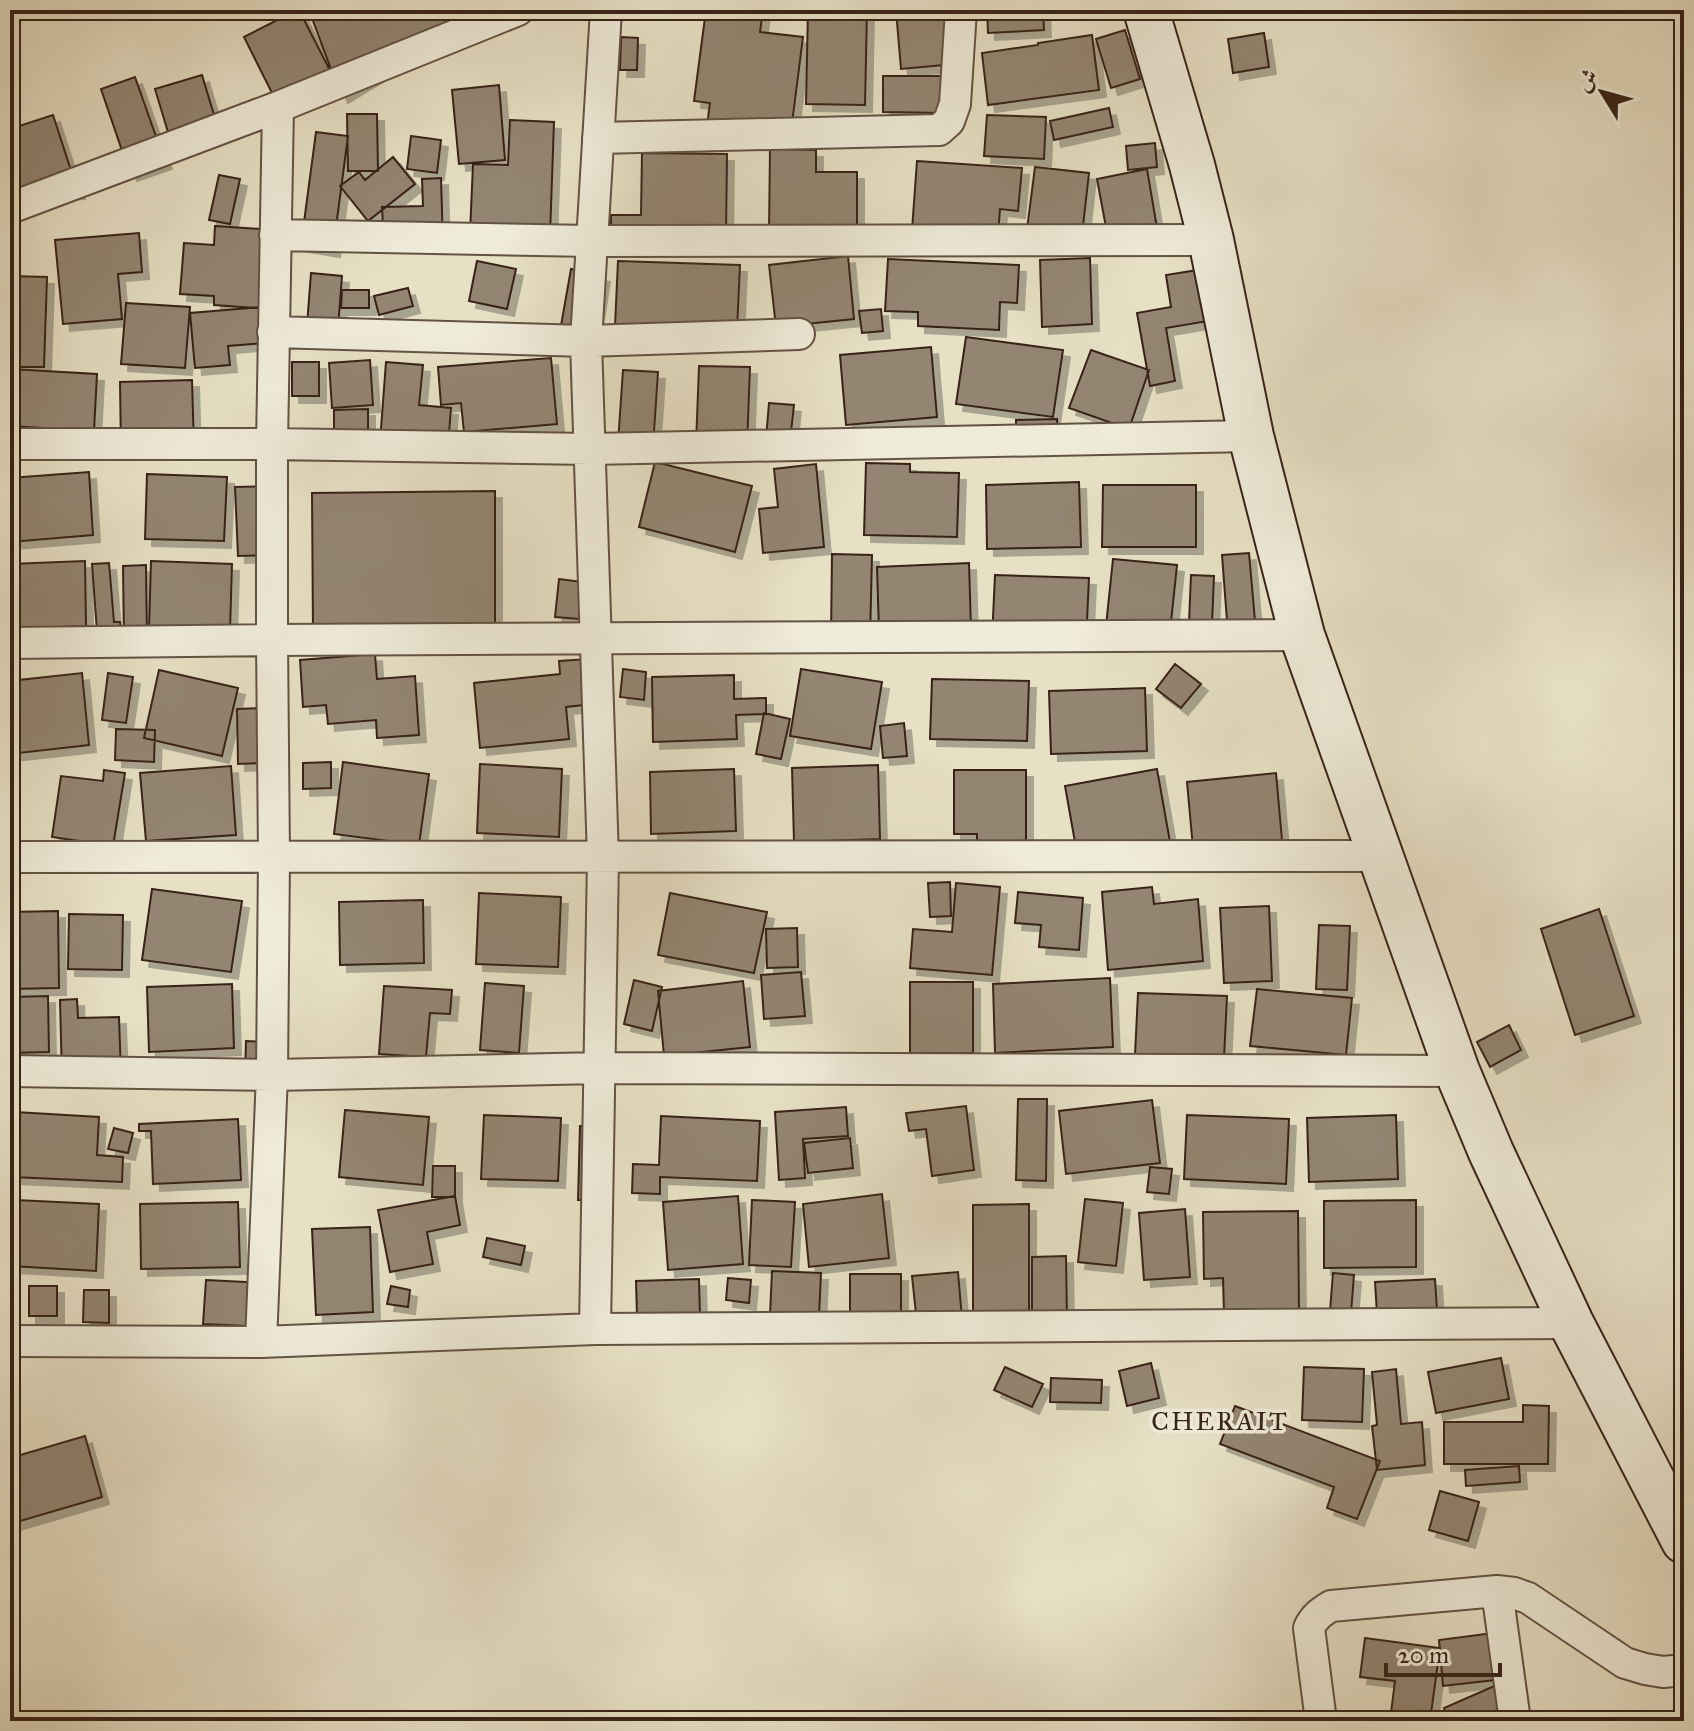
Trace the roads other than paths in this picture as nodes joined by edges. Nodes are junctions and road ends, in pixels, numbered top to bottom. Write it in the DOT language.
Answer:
graph roads {
  1 [pos="518,10"];
  2 [pos="606,10"];
  3 [pos="961,10"];
  4 [pos="1146,10"];
  5 [pos="278,107"];
  6 [pos="598,138"];
  7 [pos="10,208"];
  8 [pos="275,235"];
  9 [pos="1211,240"];
  10 [pos="591,241"];
  11 [pos="273,332"];
  12 [pos="799,334"];
  13 [pos="586,341"];
  14 [pos="1251,436"];
  15 [pos="10,444"];
  16 [pos="272,444"];
  17 [pos="591,449"];
  18 [pos="1302,635"];
  19 [pos="596,639"];
  20 [pos="272,640"];
  21 [pos="10,643"];
  22 [pos="1382,856"];
  23 [pos="10,857"];
  24 [pos="274,857"];
  25 [pos="603,858"];
  26 [pos="599,1068"];
  27 [pos="10,1071"];
  28 [pos="1457,1071"];
  29 [pos="272,1075"];
  30 [pos="1571,1323"];
  31 [pos="595,1329"];
  32 [pos="10,1341"];
  33 [pos="261,1342"];
  34 [pos="1684,1541"];
  35 [pos="1497,1591"];
  36 [pos="1684,1670"];
  37 [pos="1321,1721"];
  38 [pos="1515,1721"];
  1 -- 5 [label="street"];
  2 -- 6 [label="street"];
  3 -- 6 [label="street"];
  4 -- 9 [label="main road"];
  5 -- 7 [label="street"];
  5 -- 8 [label="street"];
  6 -- 10 [label="street"];
  8 -- 10 [label="street"];
  8 -- 11 [label="street"];
  9 -- 10 [label="street"];
  9 -- 14 [label="main road"];
  10 -- 13 [label="street"];
  11 -- 13 [label="street"];
  11 -- 16 [label="street"];
  12 -- 13 [label="street"];
  13 -- 17 [label="street"];
  14 -- 17 [label="street"];
  14 -- 18 [label="main road"];
  15 -- 16 [label="street"];
  16 -- 17 [label="street"];
  16 -- 20 [label="street"];
  17 -- 19 [label="street"];
  18 -- 19 [label="street"];
  18 -- 22 [label="main road"];
  19 -- 20 [label="street"];
  19 -- 25 [label="street"];
  20 -- 21 [label="street"];
  20 -- 24 [label="street"];
  22 -- 25 [label="street"];
  22 -- 28 [label="main road"];
  23 -- 24 [label="street"];
  24 -- 25 [label="street"];
  24 -- 29 [label="street"];
  25 -- 26 [label="street"];
  26 -- 28 [label="street"];
  26 -- 29 [label="street"];
  26 -- 31 [label="street"];
  27 -- 29 [label="street"];
  28 -- 30 [label="main road"];
  29 -- 33 [label="street"];
  30 -- 31 [label="street"];
  30 -- 34 [label="main road"];
  31 -- 33 [label="street"];
  32 -- 33 [label="street"];
  35 -- 36 [label="street"];
  35 -- 37 [label="street"];
  35 -- 38 [label="street"];
}
